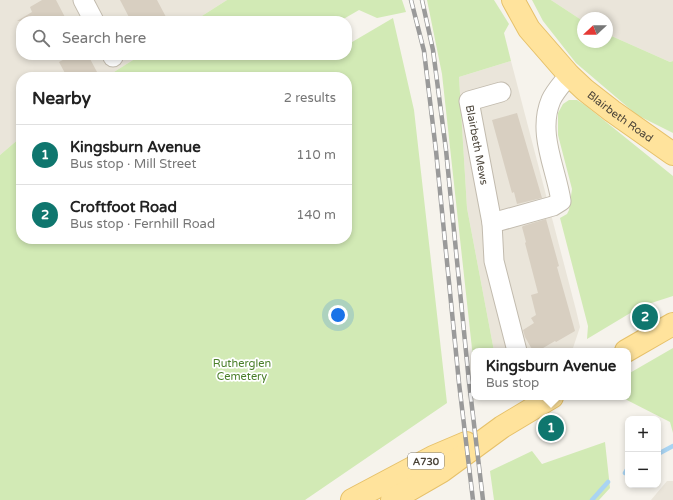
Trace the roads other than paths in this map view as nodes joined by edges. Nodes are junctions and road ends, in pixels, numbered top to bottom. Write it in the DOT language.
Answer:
graph roads {
  1 [pos="83,0"];
  2 [pos="513,0"];
  3 [pos="91,16"];
  4 [pos="569,75"];
  5 [pos="501,92"];
  6 [pos="673,154"];
  7 [pos="492,223"];
  8 [pos="673,324"];
  9 [pos="516,348"];
  10 [pos="631,348"];
  11 [pos="547,400"];
  12 [pos="502,427"];
  13 [pos="352,500"];
  14 [pos="392,500"];
  1 -- 3 [label="street"];
  2 -- 4 [label="main road, Blairbeth Road"];
  4 -- 6 [label="main road, Blairbeth Road"];
  4 -- 7 [label="street"];
  5 -- 7 [label="street, Blairbeth Mews"];
  7 -- 9 [label="street, Blairbeth Mews"];
  8 -- 10 [label="main road"];
  11 -- 12 [label="main road, A730"];
  12 -- 13 [label="main road, A730"];
  12 -- 14 [label="main road, A730"];
}
